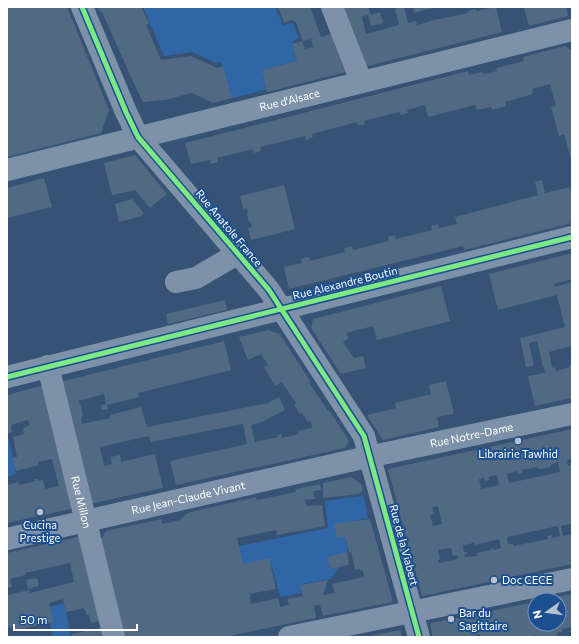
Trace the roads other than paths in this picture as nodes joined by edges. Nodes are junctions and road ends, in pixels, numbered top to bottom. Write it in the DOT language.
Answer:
graph roads {
  1 [pos="82,7"];
  2 [pos="332,7"];
  3 [pos="572,30"];
  4 [pos="361,82"];
  5 [pos="138,137"];
  6 [pos="7,170"];
  7 [pos="572,237"];
  8 [pos="237,254"];
  9 [pos="176,282"];
  10 [pos="281,310"];
  11 [pos="48,366"];
  12 [pos="7,377"];
  13 [pos="572,414"];
  14 [pos="371,457"];
  15 [pos="86,522"];
  16 [pos="7,539"];
  17 [pos="572,579"];
  18 [pos="412,611"];
  19 [pos="114,637"];
  20 [pos="289,637"];
  21 [pos="419,637"];
  1 -- 5 [label="street, Rue Anatole France"];
  2 -- 4 [label="street"];
  3 -- 4 [label="street, Rue d'Alsace"];
  4 -- 5 [label="street, Rue d'Alsace"];
  5 -- 6 [label="street, Rue d'Alsace"];
  5 -- 8 [label="street, Rue Anatole France"];
  7 -- 10 [label="street, Rue Alexandre Boutin"];
  8 -- 9 [label="street"];
  8 -- 10 [label="street, Rue Anatole France"];
  10 -- 11 [label="street, Rue Alexandre Boutin"];
  10 -- 14 [label="street, Rue Anatole France"];
  11 -- 12 [label="street, Rue Alexandre Boutin"];
  11 -- 15 [label="street, Rue Millon"];
  13 -- 14 [label="street, Rue Notre-Dame"];
  14 -- 15 [label="street, Rue Jean-Claude Vivant"];
  14 -- 18 [label="street, Rue de la Viabert"];
  15 -- 16 [label="street, Rue Jean-Claude Vivant"];
  15 -- 19 [label="street, Rue Millon"];
  17 -- 18 [label="street"];
  18 -- 20 [label="street"];
  18 -- 21 [label="street, Rue de la Viabert"];
}
